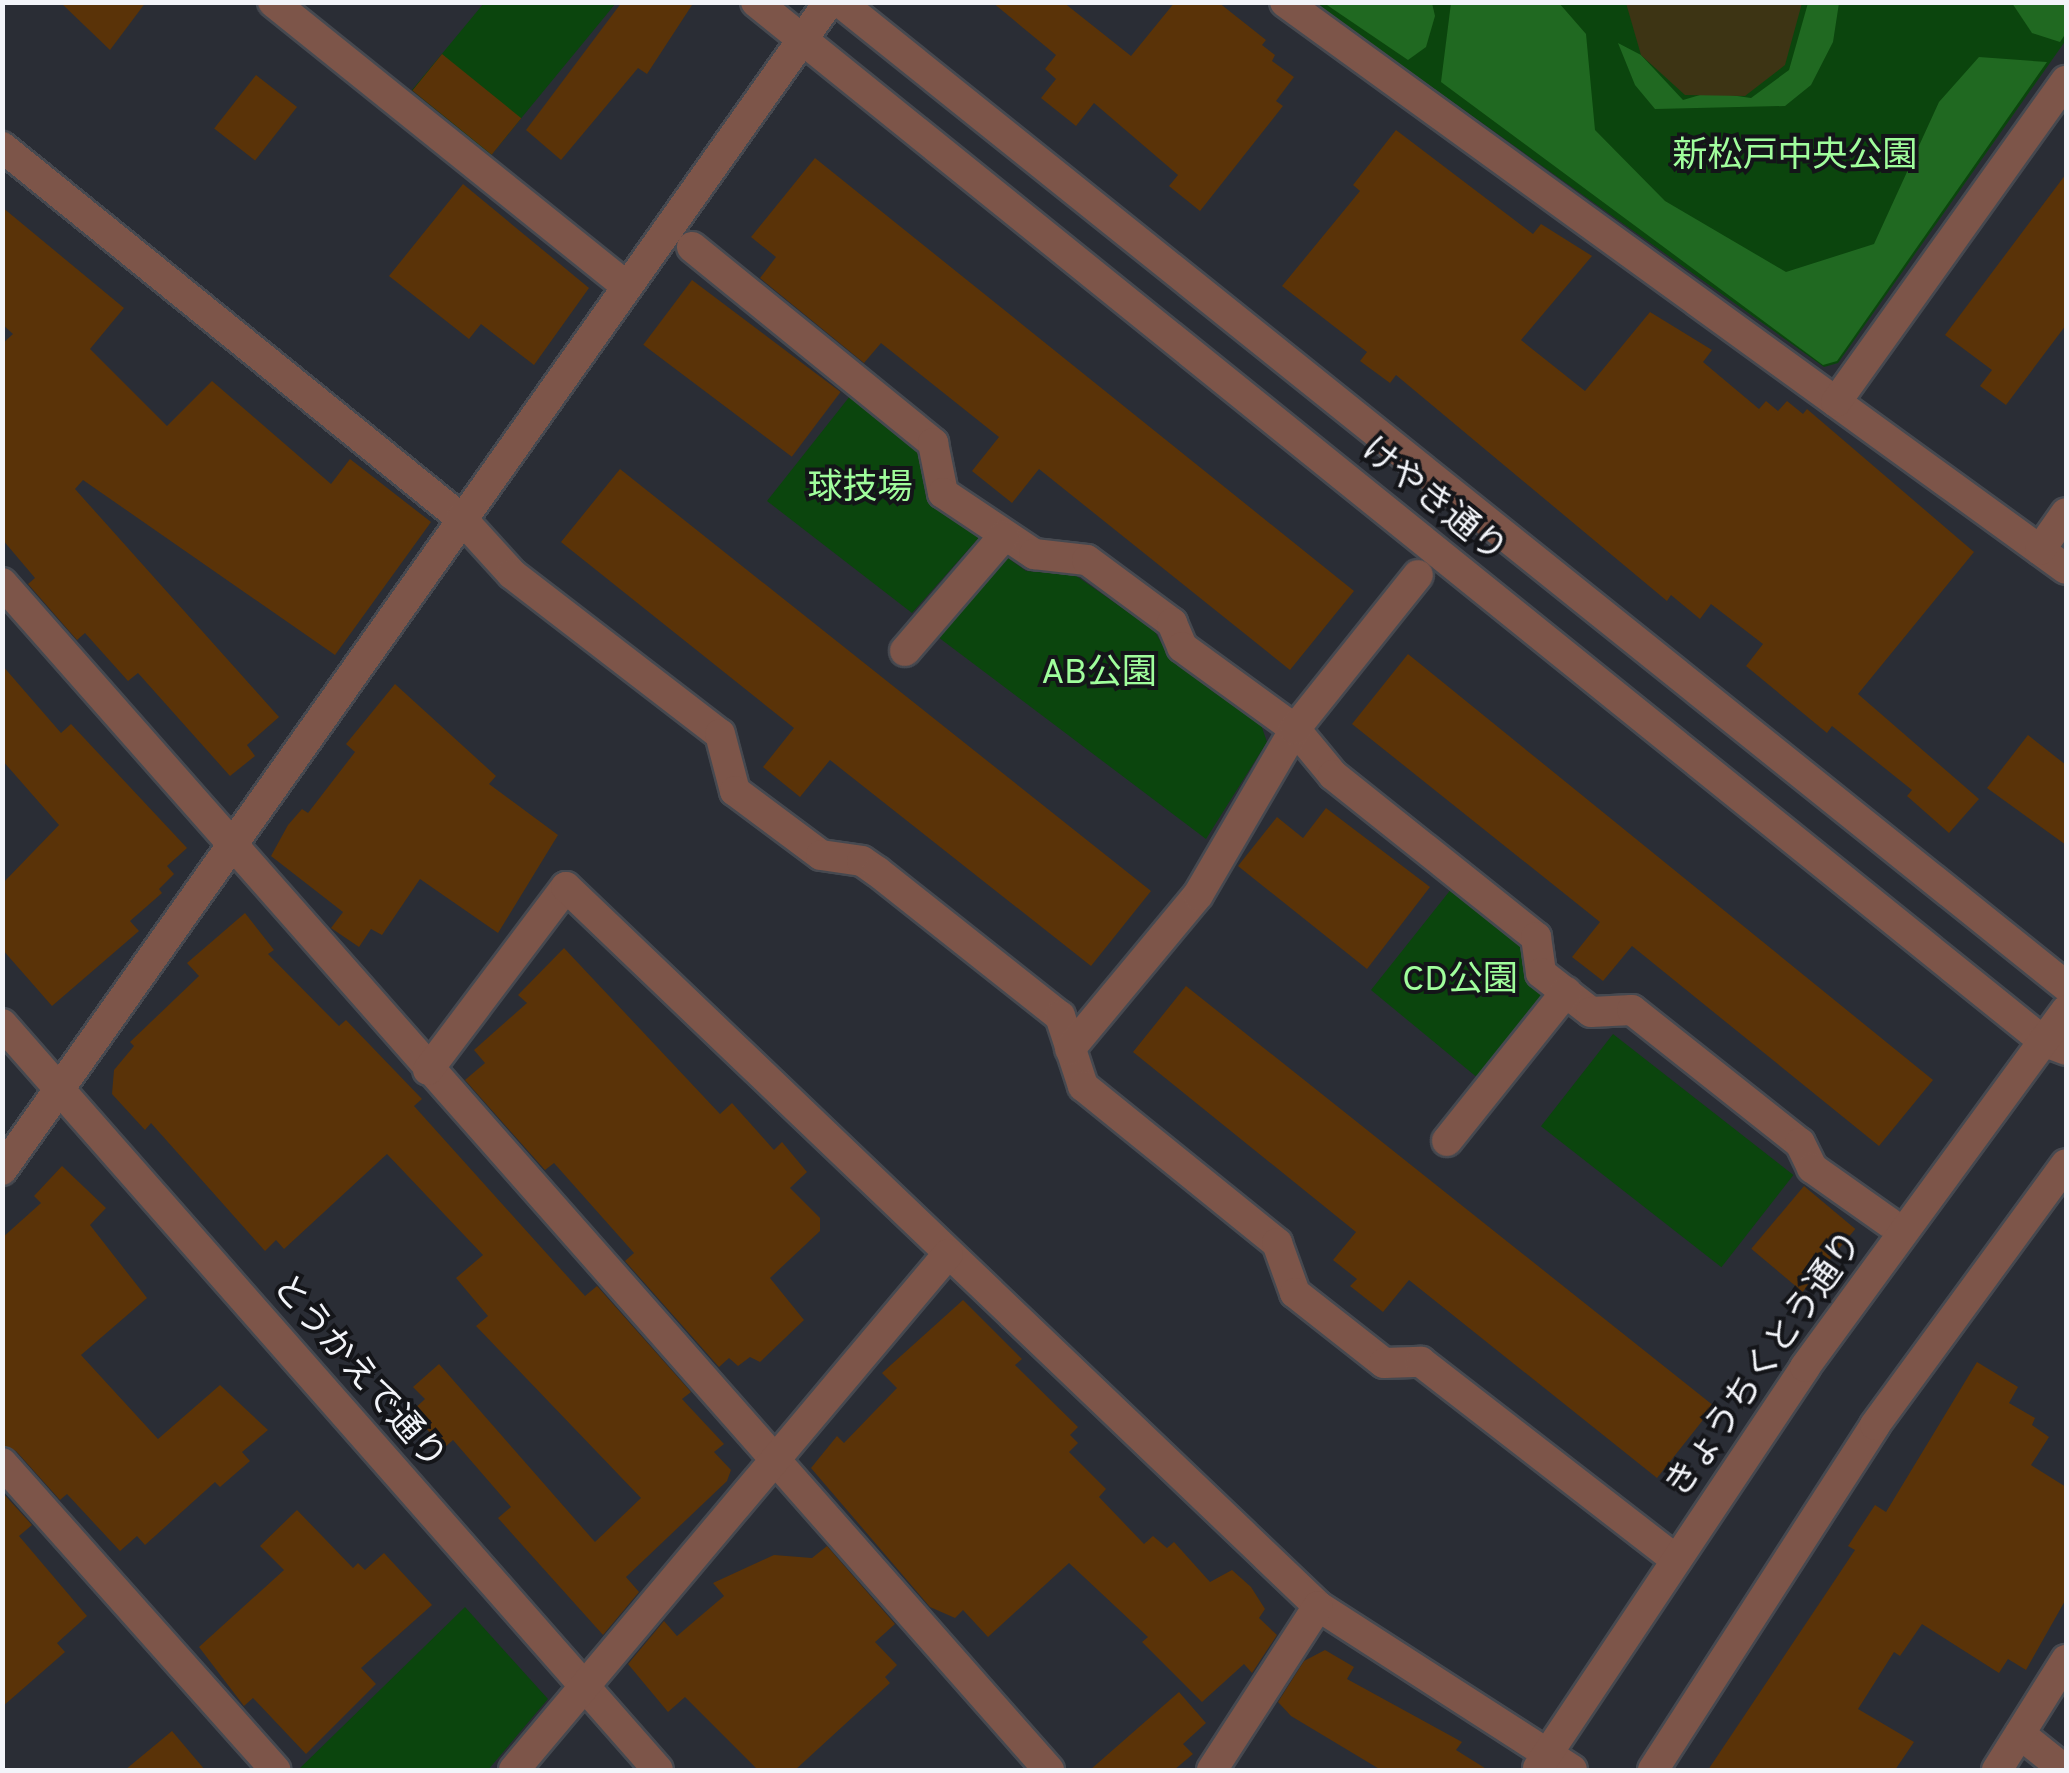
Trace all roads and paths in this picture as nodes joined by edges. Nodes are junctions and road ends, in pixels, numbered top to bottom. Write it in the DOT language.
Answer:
graph roads {
  1 [pos="273,2"];
  2 [pos="756,2"];
  3 [pos="829,2"];
  4 [pos="840,2"];
  5 [pos="1284,2"];
  6 [pos="802,40"];
  7 [pos="2066,81"];
  8 [pos="2,147"];
  9 [pos="692,247"];
  10 [pos="627,287"];
  11 [pos="1836,402"];
  12 [pos="2066,513"];
  13 [pos="462,519"];
  14 [pos="1004,536"];
  15 [pos="2040,550"];
  16 [pos="2066,569"];
  17 [pos="1418,576"];
  18 [pos="2,583"];
  19 [pos="905,651"];
  20 [pos="1294,729"];
  21 [pos="234,846"];
  22 [pos="2066,986"];
  23 [pos="1566,992"];
  24 [pos="2066,1010"];
  25 [pos="2,1024"];
  26 [pos="2055,1046"];
  27 [pos="1070,1049"];
  28 [pos="428,1070"];
  29 [pos="60,1089"];
  30 [pos="1447,1141"];
  31 [pos="2066,1164"];
  32 [pos="2,1170"];
  33 [pos="1890,1223"];
  34 [pos="948,1254"];
  35 [pos="2,1464"];
  36 [pos="777,1464"];
  37 [pos="1676,1560"];
  38 [pos="1318,1606"];
  39 [pos="2066,1660"];
  40 [pos="584,1688"];
  41 [pos="2020,1734"];
  42 [pos="1551,1765"];
  43 [pos="276,1770"];
  44 [pos="514,1770"];
  45 [pos="658,1770"];
  46 [pos="1049,1770"];
  47 [pos="1212,1770"];
  48 [pos="1653,1770"];
  49 [pos="1997,1770"];
  50 [pos="2064,1770"];
  1 -- 10 [label="street"];
  2 -- 6 [label="street, けやき通り"];
  3 -- 6 [label="street"];
  4 -- 22 [label="street, けやき通り"];
  5 -- 11 [label="street"];
  6 -- 10 [label="street"];
  6 -- 26 [label="street, けやき通り"];
  7 -- 11 [label="street"];
  8 -- 13 [label="street"];
  9 -- 14 [label="street"];
  10 -- 13 [label="street"];
  11 -- 15 [label="street"];
  12 -- 15 [label="street"];
  13 -- 21 [label="street"];
  13 -- 27 [label="street"];
  14 -- 19 [label="street"];
  14 -- 20 [label="street"];
  15 -- 16 [label="street"];
  17 -- 20 [label="street"];
  18 -- 21 [label="street"];
  20 -- 23 [label="street"];
  20 -- 27 [label="street"];
  21 -- 28 [label="street"];
  21 -- 29 [label="street"];
  23 -- 30 [label="street"];
  23 -- 33 [label="street"];
  24 -- 26 [label="street, きょうちくとう通り"];
  25 -- 29 [label="street, とうかえで通り"];
  26 -- 37 [label="street, きょうちくとう通り"];
  27 -- 37 [label="street"];
  28 -- 34 [label="street"];
  28 -- 36 [label="street"];
  29 -- 32 [label="street"];
  29 -- 40 [label="street, とうかえで通り"];
  31 -- 48 [label="street"];
  34 -- 36 [label="street"];
  34 -- 38 [label="street"];
  35 -- 43 [label="street"];
  36 -- 40 [label="street"];
  36 -- 46 [label="street"];
  37 -- 42 [label="street, きょうちくとう通り"];
  38 -- 42 [label="street"];
  38 -- 47 [label="street"];
  39 -- 41 [label="street"];
  40 -- 44 [label="street"];
  40 -- 45 [label="street, とうかえで通り"];
  41 -- 49 [label="street"];
  41 -- 50 [label="street"];
}
